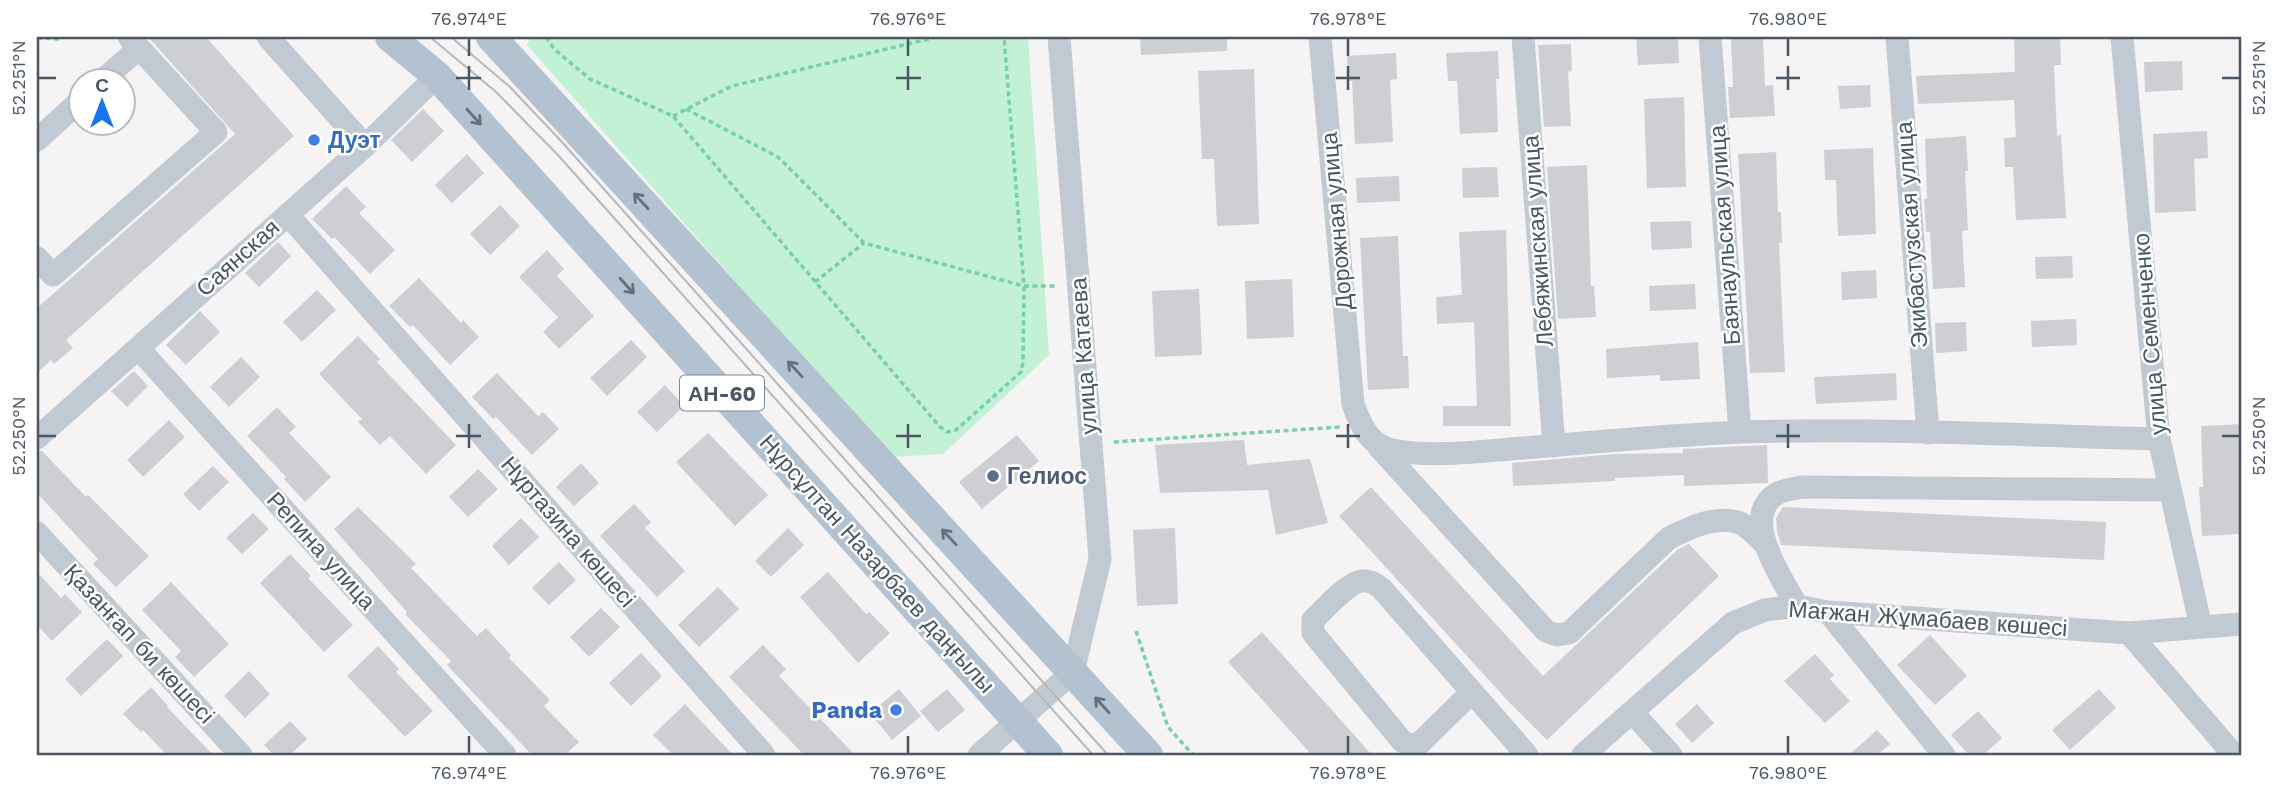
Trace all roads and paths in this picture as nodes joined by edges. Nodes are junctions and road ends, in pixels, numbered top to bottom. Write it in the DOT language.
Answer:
graph roads {
  1 [pos="64,37"];
  2 [pos="268,37"];
  3 [pos="390,37"];
  4 [pos="491,37"];
  5 [pos="546,37"];
  6 [pos="937,37"];
  7 [pos="1004,37"];
  8 [pos="1059,37"];
  9 [pos="1320,37"];
  10 [pos="1523,37"];
  11 [pos="1710,37"];
  12 [pos="1897,37"];
  13 [pos="2122,37"];
  14 [pos="37,38"];
  15 [pos="134,42"];
  16 [pos="114,66"];
  17 [pos="437,76"];
  18 [pos="686,109"];
  19 [pos="66,114"];
  20 [pos="673,116"];
  21 [pos="37,140"];
  22 [pos="365,146"];
  23 [pos="288,215"];
  24 [pos="864,243"];
  25 [pos="37,258"];
  26 [pos="815,282"];
  27 [pos="1024,286"];
  28 [pos="1078,286"];
  29 [pos="138,348"];
  30 [pos="1362,423"];
  31 [pos="1740,432"];
  32 [pos="1928,433"];
  33 [pos="37,438"];
  34 [pos="2159,439"];
  35 [pos="1090,443"];
  36 [pos="1554,446"];
  37 [pos="2171,490"];
  38 [pos="37,533"];
  39 [pos="1762,541"];
  40 [pos="1797,607"];
  41 [pos="1828,612"];
  42 [pos="2241,624"];
  43 [pos="2201,627"];
  44 [pos="1136,631"];
  45 [pos="2129,633"];
  46 [pos="1073,672"];
  47 [pos="1472,692"];
  48 [pos="1632,712"];
  49 [pos="1017,721"];
  50 [pos="241,755"];
  51 [pos="505,755"];
  52 [pos="764,755"];
  53 [pos="979,755"];
  54 [pos="1048,755"];
  55 [pos="1148,755"];
  56 [pos="1193,755"];
  57 [pos="1527,755"];
  58 [pos="1583,755"];
  59 [pos="1671,755"];
  60 [pos="1944,755"];
  61 [pos="2234,755"];
  1 -- 14 [label="path"];
  2 -- 22 [label="street"];
  3 -- 17 [label="main road, Нұрсұлтан Назарбаев даңғылы / АН-60"];
  46 -- 4 [label="main road, АН-60, one-way"];
  5 -- 20 [label="path"];
  6 -- 18 [label="path"];
  7 -- 27 [label="path"];
  8 -- 28 [label="street, улица Катаева"];
  9 -- 30 [label="street, Дорожная улица"];
  10 -- 36 [label="street, Лебяжинская улица"];
  11 -- 31 [label="street, Баянаульская улица"];
  12 -- 32 [label="street, Экибастузская улица"];
  13 -- 34 [label="street, улица Семенченко"];
  15 -- 16 [label="street"];
  15 -- 25 [label="street"];
  17 -- 22 [label="street, Саянская"];
  17 -- 49 [label="main road, Нұрсұлтан Назарбаев даңғылы / АН-60, one-way"];
  18 -- 20 [label="path"];
  18 -- 24 [label="path"];
  19 -- 21 [label="street"];
  20 -- 26 [label="path"];
  22 -- 23 [label="street, Саянская"];
  23 -- 29 [label="street, Саянская"];
  23 -- 52 [label="street, Нұртазина көшесі"];
  24 -- 26 [label="path"];
  24 -- 27 [label="path"];
  26 -- 27 [label="path"];
  27 -- 28 [label="path"];
  28 -- 35 [label="street, улица Катаева"];
  29 -- 33 [label="street, Саянская"];
  29 -- 51 [label="street, Репина улица"];
  30 -- 35 [label="path"];
  30 -- 36 [label="street"];
  30 -- 39 [label="street"];
  31 -- 32 [label="street"];
  31 -- 36 [label="street"];
  32 -- 34 [label="street"];
  34 -- 37 [label="street, улица Семенченко"];
  35 -- 46 [label="street, улица Катаева"];
  37 -- 39 [label="street"];
  37 -- 43 [label="street, улица Семенченко"];
  38 -- 50 [label="street, Қазанғап би көшесі"];
  39 -- 40 [label="street"];
  40 -- 41 [label="street, Мағжан Жұмабаев көшесі"];
  40 -- 48 [label="street, Мағжан Жұмабаев көшесі"];
  41 -- 45 [label="street, Мағжан Жұмабаев көшесі"];
  41 -- 60 [label="street"];
  42 -- 43 [label="street, Мағжан Жұмабаев көшесі"];
  43 -- 45 [label="street, Мағжан Жұмабаев көшесі"];
  44 -- 56 [label="path"];
  45 -- 61 [label="street"];
  46 -- 49 [label="street"];
  55 -- 46 [label="main road, АН-60, one-way"];
  47 -- 47 [label="street"];
  47 -- 57 [label="street"];
  48 -- 58 [label="street, Мағжан Жұмабаев көшесі"];
  48 -- 59 [label="street"];
  49 -- 53 [label="street"];
  49 -- 54 [label="main road, Нұрсұлтан Назарбаев даңғылы / АН-60"];
}
